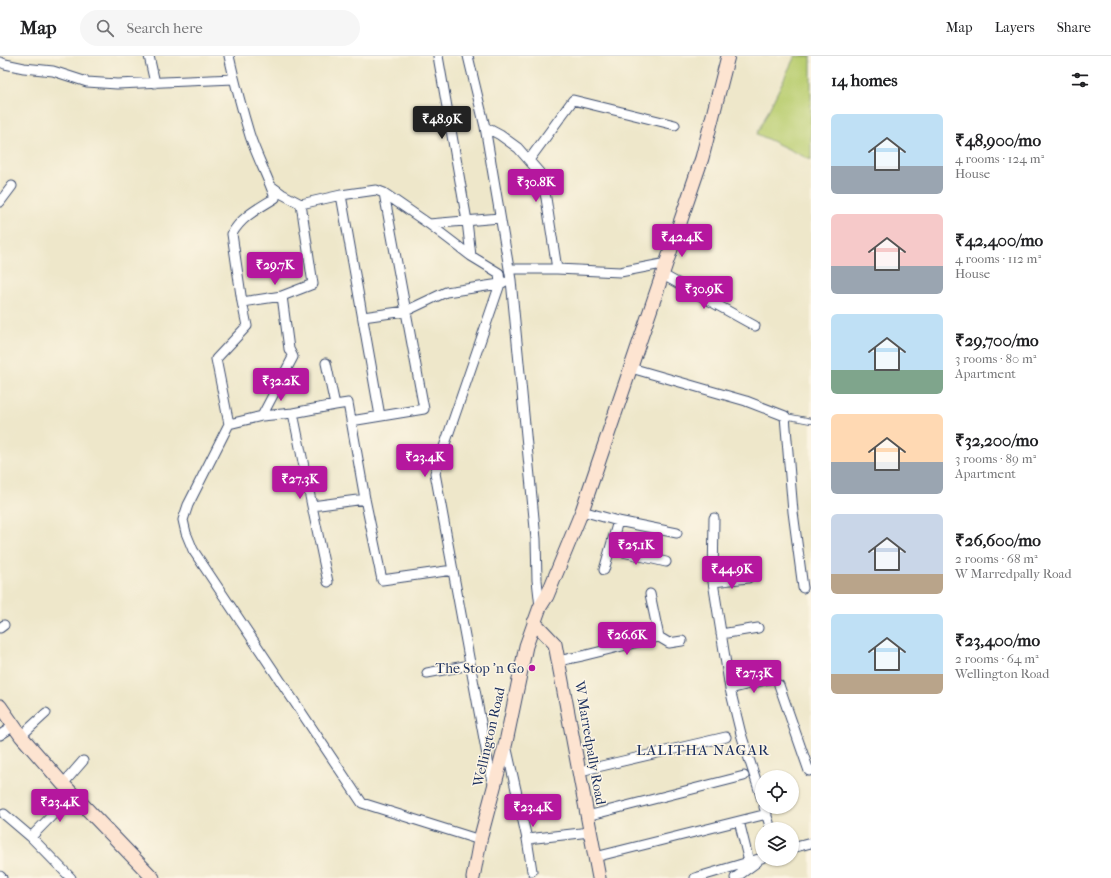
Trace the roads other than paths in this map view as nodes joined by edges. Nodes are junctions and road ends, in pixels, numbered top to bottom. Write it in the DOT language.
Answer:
graph roads {
  1 [pos="149,56"];
  2 [pos="229,56"];
  3 [pos="438,56"];
  4 [pos="468,56"];
  5 [pos="728,56"];
  6 [pos="0,62"];
  7 [pos="234,79"];
  8 [pos="155,83"];
  9 [pos="675,125"];
  10 [pos="485,127"];
  11 [pos="529,160"];
  12 [pos="12,186"];
  13 [pos="271,186"];
  14 [pos="384,193"];
  15 [pos="341,195"];
  16 [pos="0,202"];
  17 [pos="301,204"];
  18 [pos="500,218"];
  19 [pos="467,221"];
  20 [pos="429,224"];
  21 [pos="471,256"];
  22 [pos="509,269"];
  23 [pos="557,269"];
  24 [pos="665,269"];
  25 [pos="511,280"];
  26 [pos="500,284"];
  27 [pos="282,296"];
  28 [pos="242,302"];
  29 [pos="406,311"];
  30 [pos="363,317"];
  31 [pos="755,326"];
  32 [pos="326,364"];
  33 [pos="631,368"];
  34 [pos="335,405"];
  35 [pos="293,413"];
  36 [pos="262,416"];
  37 [pos="380,416"];
  38 [pos="784,416"];
  39 [pos="351,421"];
  40 [pos="811,421"];
  41 [pos="229,424"];
  42 [pos="364,499"];
  43 [pos="312,506"];
  44 [pos="582,511"];
  45 [pos="714,518"];
  46 [pos="618,521"];
  47 [pos="677,533"];
  48 [pos="610,549"];
  49 [pos="666,562"];
  50 [pos="453,570"];
  51 [pos="604,570"];
  52 [pos="748,578"];
  53 [pos="328,582"];
  54 [pos="713,582"];
  55 [pos="803,588"];
  56 [pos="650,594"];
  57 [pos="540,607"];
  58 [pos="534,622"];
  59 [pos="758,628"];
  60 [pos="721,634"];
  61 [pos="659,637"];
  62 [pos="682,641"];
  63 [pos="558,661"];
  64 [pos="470,665"];
  65 [pos="428,673"];
  66 [pos="772,678"];
  67 [pos="779,685"];
  68 [pos="730,689"];
  69 [pos="0,706"];
  70 [pos="46,713"];
  71 [pos="17,731"];
  72 [pos="0,735"];
  73 [pos="726,737"];
  74 [pos="506,742"];
  75 [pos="83,761"];
  76 [pos="580,771"];
  77 [pos="810,773"];
  78 [pos="744,776"];
  79 [pos="755,777"];
  80 [pos="63,784"];
  81 [pos="494,785"];
  82 [pos="73,794"];
  83 [pos="4,814"];
  84 [pos="758,814"];
  85 [pos="587,816"];
  86 [pos="739,821"];
  87 [pos="590,832"];
  88 [pos="31,837"];
  89 [pos="527,839"];
  90 [pos="480,840"];
  91 [pos="811,843"];
  92 [pos="799,846"];
  93 [pos="595,858"];
  94 [pos="755,860"];
  95 [pos="749,862"];
  96 [pos="755,864"];
  97 [pos="532,872"];
  98 [pos="0,876"];
  99 [pos="738,877"];
  100 [pos="2,878"];
  101 [pos="71,878"];
  102 [pos="153,878"];
  103 [pos="473,878"];
  104 [pos="599,878"];
  105 [pos="695,878"];
  1 -- 8 [label="street"];
  2 -- 7 [label="street"];
  3 -- 19 [label="street"];
  4 -- 10 [label="street"];
  5 -- 24 [label="main road, Wellington Road"];
  6 -- 8 [label="street"];
  7 -- 8 [label="street"];
  7 -- 13 [label="street"];
  9 -- 11 [label="street"];
  10 -- 11 [label="street"];
  10 -- 18 [label="street"];
  11 -- 23 [label="street"];
  12 -- 16 [label="street"];
  13 -- 17 [label="street"];
  13 -- 28 [label="street"];
  14 -- 15 [label="street"];
  14 -- 20 [label="street"];
  14 -- 29 [label="street"];
  15 -- 17 [label="street"];
  15 -- 30 [label="street"];
  17 -- 27 [label="street"];
  18 -- 19 [label="street"];
  18 -- 22 [label="street"];
  19 -- 20 [label="street"];
  19 -- 21 [label="street"];
  20 -- 21 [label="street"];
  21 -- 26 [label="street"];
  22 -- 23 [label="street"];
  22 -- 25 [label="street"];
  23 -- 24 [label="street"];
  24 -- 31 [label="street"];
  24 -- 33 [label="main road, Wellington Road"];
  25 -- 26 [label="street"];
  25 -- 57 [label="street"];
  26 -- 29 [label="street"];
  26 -- 50 [label="street"];
  27 -- 28 [label="street"];
  27 -- 36 [label="street"];
  28 -- 41 [label="street"];
  29 -- 30 [label="street"];
  29 -- 37 [label="street"];
  30 -- 37 [label="street"];
  32 -- 34 [label="street"];
  33 -- 38 [label="street"];
  33 -- 44 [label="main road, Wellington Road"];
  34 -- 35 [label="street"];
  34 -- 39 [label="street"];
  35 -- 36 [label="street"];
  35 -- 43 [label="street"];
  36 -- 41 [label="street"];
  37 -- 39 [label="street"];
  38 -- 40 [label="lane"];
  38 -- 55 [label="street"];
  39 -- 42 [label="street"];
  41 -- 90 [label="street"];
  42 -- 43 [label="street"];
  42 -- 50 [label="street"];
  43 -- 53 [label="street"];
  44 -- 46 [label="street"];
  44 -- 57 [label="main road, Wellington Road"];
  45 -- 54 [label="street"];
  46 -- 47 [label="street"];
  46 -- 48 [label="street"];
  48 -- 49 [label="street"];
  48 -- 51 [label="street"];
  50 -- 64 [label="street"];
  52 -- 54 [label="street"];
  54 -- 60 [label="street"];
  56 -- 61 [label="street"];
  57 -- 58 [label="main road, Wellington Road"];
  58 -- 63 [label="main road, W Marredpally Road"];
  58 -- 74 [label="main road, Wellington Road"];
  59 -- 60 [label="street"];
  60 -- 68 [label="street"];
  61 -- 62 [label="street"];
  61 -- 63 [label="street"];
  63 -- 76 [label="main road, W Marredpally Road"];
  64 -- 65 [label="street"];
  64 -- 81 [label="street"];
  66 -- 68 [label="street"];
  67 -- 77 [label="street"];
  68 -- 79 [label="street"];
  69 -- 71 [label="main road"];
  70 -- 71 [label="street"];
  71 -- 72 [label="street"];
  71 -- 80 [label="main road"];
  73 -- 76 [label="street"];
  74 -- 81 [label="main road, Wellington Road"];
  74 -- 89 [label="street"];
  75 -- 80 [label="street"];
  76 -- 85 [label="main road, W Marredpally Road"];
  78 -- 85 [label="street"];
  80 -- 82 [label="main road"];
  81 -- 90 [label="main road, Wellington Road"];
  82 -- 88 [label="street"];
  82 -- 102 [label="main road"];
  83 -- 88 [label="street"];
  84 -- 86 [label="street"];
  85 -- 87 [label="main road, W Marredpally Road"];
  86 -- 93 [label="street"];
  86 -- 95 [label="street"];
  87 -- 89 [label="street"];
  87 -- 93 [label="main road, W Marredpally Road"];
  88 -- 101 [label="street"];
  89 -- 97 [label="street"];
  90 -- 103 [label="main road, Wellington Road"];
  91 -- 92 [label="street"];
  93 -- 104 [label="main road, W Marredpally Road"];
  94 -- 95 [label="street"];
  95 -- 105 [label="street"];
  96 -- 99 [label="street"];
  98 -- 100 [label="street"];
}
